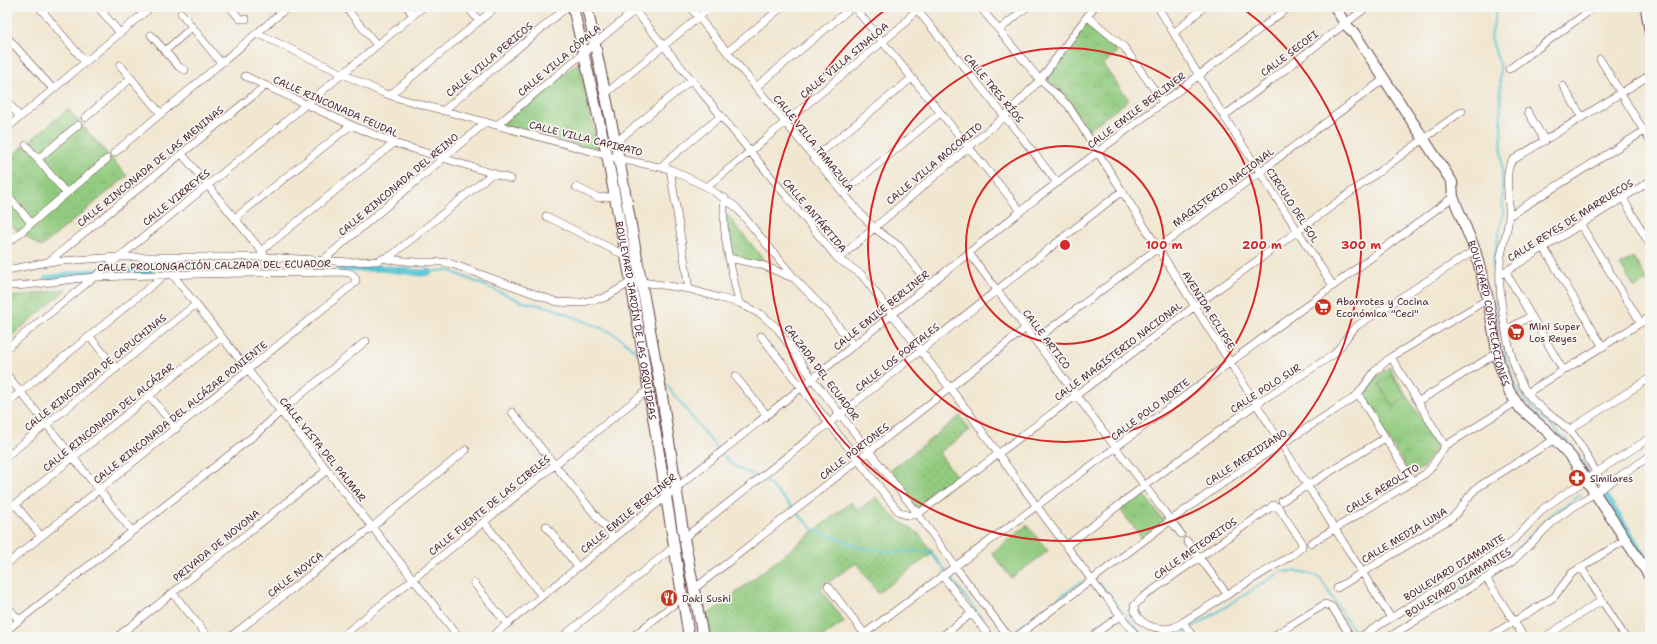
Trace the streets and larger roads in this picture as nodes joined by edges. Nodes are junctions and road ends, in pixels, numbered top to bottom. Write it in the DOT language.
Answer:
graph roads {
  1 [pos="39,7"];
  2 [pos="98,7"];
  3 [pos="151,7"];
  4 [pos="230,7"];
  5 [pos="345,7"];
  6 [pos="407,7"];
  7 [pos="423,7"];
  8 [pos="468,7"];
  9 [pos="496,7"];
  10 [pos="567,7"];
  11 [pos="573,7"];
  12 [pos="587,7"];
  13 [pos="690,7"];
  14 [pos="711,7"];
  15 [pos="782,7"];
  16 [pos="853,7"];
  17 [pos="980,7"];
  18 [pos="1027,7"];
  19 [pos="1094,7"];
  20 [pos="1158,7"];
  21 [pos="1204,7"];
  22 [pos="1290,7"];
  23 [pos="1335,7"];
  24 [pos="1342,7"];
  25 [pos="1367,7"];
  26 [pos="1595,7"];
  27 [pos="1647,7"];
  28 [pos="916,8"];
  29 [pos="282,9"];
  30 [pos="633,9"];
  31 [pos="181,13"];
  32 [pos="414,15"];
  33 [pos="1088,16"];
  34 [pos="698,18"];
  35 [pos="246,19"];
  36 [pos="479,21"];
  37 [pos="1348,22"];
  38 [pos="192,27"];
  39 [pos="999,30"];
  40 [pos="120,33"];
  41 [pos="257,33"];
  42 [pos="1174,33"];
  43 [pos="1650,33"];
  44 [pos="151,35"];
  45 [pos="7,37"];
  46 [pos="883,42"];
  47 [pos="595,44"];
  48 [pos="377,45"];
  49 [pos="664,46"];
  50 [pos="164,51"];
  51 [pos="727,52"];
  52 [pos="583,54"];
  53 [pos="1600,59"];
  54 [pos="85,62"];
  55 [pos="221,63"];
  56 [pos="120,65"];
  57 [pos="1509,69"];
  58 [pos="185,70"];
  59 [pos="342,74"];
  60 [pos="245,76"];
  61 [pos="1199,76"];
  62 [pos="1650,76"];
  63 [pos="131,78"];
  64 [pos="912,78"];
  65 [pos="1384,79"];
  66 [pos="691,80"];
  67 [pos="1040,80"];
  68 [pos="265,86"];
  69 [pos="1563,86"];
  70 [pos="756,87"];
  71 [pos="53,90"];
  72 [pos="605,94"];
  73 [pos="1621,94"];
  74 [pos="390,95"];
  75 [pos="7,101"];
  76 [pos="1163,102"];
  77 [pos="306,104"];
  78 [pos="443,110"];
  79 [pos="1462,111"];
  80 [pos="1528,112"];
  81 [pos="940,113"];
  82 [pos="161,114"];
  83 [pos="721,116"];
  84 [pos="1224,116"];
  85 [pos="20,117"];
  86 [pos="1004,117"];
  87 [pos="1582,117"];
  88 [pos="85,118"];
  89 [pos="486,122"];
  90 [pos="785,122"];
  91 [pos="78,125"];
  92 [pos="351,125"];
  93 [pos="497,126"];
  94 [pos="7,128"];
  95 [pos="1644,132"];
  96 [pos="1424,139"];
  97 [pos="1545,141"];
  98 [pos="1650,141"];
  99 [pos="616,142"];
  100 [pos="394,143"];
  101 [pos="26,145"];
  102 [pos="969,147"];
  103 [pos="750,152"];
  104 [pos="1098,152"];
  105 [pos="114,153"];
  106 [pos="182,154"];
  107 [pos="607,155"];
  108 [pos="445,158"];
  109 [pos="814,158"];
  110 [pos="38,159"];
  111 [pos="107,159"];
  112 [pos="619,159"];
  113 [pos="661,167"];
  114 [pos="670,169"];
  115 [pos="1260,172"];
  116 [pos="493,173"];
  117 [pos="510,179"];
  118 [pos="1650,181"];
  119 [pos="1057,183"];
  120 [pos="207,185"];
  121 [pos="576,187"];
  122 [pos="707,187"];
  123 [pos="1122,191"];
  124 [pos="66,193"];
  125 [pos="843,193"];
  126 [pos="7,194"];
  127 [pos="614,196"];
  128 [pos="1453,197"];
  129 [pos="725,198"];
  130 [pos="1623,198"];
  131 [pos="1021,211"];
  132 [pos="546,216"];
  133 [pos="1509,216"];
  134 [pos="235,218"];
  135 [pos="31,223"];
  136 [pos="1581,225"];
  137 [pos="874,228"];
  138 [pos="1298,231"];
  139 [pos="1650,243"];
  140 [pos="7,244"];
  141 [pos="1158,248"];
  142 [pos="1544,248"];
  143 [pos="1475,250"];
  144 [pos="969,253"];
  145 [pos="264,254"];
  146 [pos="626,256"];
  147 [pos="118,257"];
  148 [pos="729,258"];
  149 [pos="386,259"];
  150 [pos="838,259"];
  151 [pos="322,261"];
  152 [pos="48,262"];
  153 [pos="7,270"];
  154 [pos="350,273"];
  155 [pos="1503,273"];
  156 [pos="169,274"];
  157 [pos="96,275"];
  158 [pos="796,280"];
  159 [pos="631,282"];
  160 [pos="642,282"];
  161 [pos="929,285"];
  162 [pos="7,286"];
  163 [pos="1333,286"];
  164 [pos="690,289"];
  165 [pos="997,290"];
  166 [pos="1488,299"];
  167 [pos="739,303"];
  168 [pos="196,304"];
  169 [pos="1195,306"];
  170 [pos="892,314"];
  171 [pos="1531,316"];
  172 [pos="1650,317"];
  173 [pos="1641,323"];
  174 [pos="1026,328"];
  175 [pos="1506,330"];
  176 [pos="90,336"];
  177 [pos="761,336"];
  178 [pos="222,338"];
  179 [pos="1035,340"];
  180 [pos="366,341"];
  181 [pos="854,345"];
  182 [pos="1603,347"];
  183 [pos="7,348"];
  184 [pos="920,351"];
  185 [pos="1497,353"];
  186 [pos="1391,357"];
  187 [pos="1230,362"];
  188 [pos="116,369"];
  189 [pos="248,370"];
  190 [pos="1564,370"];
  191 [pos="7,375"];
  192 [pos="735,376"];
  193 [pos="812,378"];
  194 [pos="1650,378"];
  195 [pos="802,387"];
  196 [pos="649,389"];
  197 [pos="950,389"];
  198 [pos="21,392"];
  199 [pos="1527,393"];
  200 [pos="1358,394"];
  201 [pos="1076,395"];
  202 [pos="150,396"];
  203 [pos="1419,401"];
  204 [pos="1516,402"];
  205 [pos="7,403"];
  206 [pos="1256,404"];
  207 [pos="280,412"];
  208 [pos="512,412"];
  209 [pos="840,414"];
  210 [pos="767,415"];
  211 [pos="829,423"];
  212 [pos="46,424"];
  213 [pos="176,429"];
  214 [pos="1569,430"];
  215 [pos="1385,438"];
  216 [pos="1650,438"];
  217 [pos="1555,439"];
  218 [pos="1282,445"];
  219 [pos="1445,446"];
  220 [pos="1116,447"];
  221 [pos="466,450"];
  222 [pos="870,451"];
  223 [pos="998,453"];
  224 [pos="7,456"];
  225 [pos="1650,456"];
  226 [pos="73,458"];
  227 [pos="858,460"];
  228 [pos="555,465"];
  229 [pos="327,470"];
  230 [pos="1596,473"];
  231 [pos="1586,479"];
  232 [pos="1412,482"];
  233 [pos="1144,486"];
  234 [pos="1308,486"];
  235 [pos="1604,486"];
  236 [pos="675,488"];
  237 [pos="100,490"];
  238 [pos="1595,493"];
  239 [pos="666,496"];
  240 [pos="1282,501"];
  241 [pos="15,504"];
  242 [pos="1036,506"];
  243 [pos="7,511"];
  244 [pos="918,514"];
  245 [pos="1170,520"];
  246 [pos="484,522"];
  247 [pos="546,526"];
  248 [pos="372,527"];
  249 [pos="1335,529"];
  250 [pos="132,531"];
  251 [pos="1181,534"];
  252 [pos="41,536"];
  253 [pos="614,538"];
  254 [pos="684,538"];
  255 [pos="1626,540"];
  256 [pos="1187,541"];
  257 [pos="1311,543"];
  258 [pos="675,546"];
  259 [pos="1066,546"];
  260 [pos="1199,557"];
  261 [pos="7,564"];
  262 [pos="955,566"];
  263 [pos="578,567"];
  264 [pos="1581,567"];
  265 [pos="1362,573"];
  266 [pos="942,575"];
  267 [pos="1650,577"];
  268 [pos="1486,578"];
  269 [pos="413,579"];
  270 [pos="1091,580"];
  271 [pos="474,583"];
  272 [pos="828,586"];
  273 [pos="1337,588"];
  274 [pos="694,589"];
  275 [pos="173,592"];
  276 [pos="1227,594"];
  277 [pos="542,596"];
  278 [pos="682,597"];
  279 [pos="1602,600"];
  280 [pos="7,606"];
  281 [pos="972,613"];
  282 [pos="1121,615"];
  283 [pos="1391,618"];
  284 [pos="19,620"];
  285 [pos="1514,622"];
  286 [pos="507,624"];
  287 [pos="1184,624"];
  288 [pos="7,630"];
  289 [pos="1192,635"];
  290 [pos="864,636"];
  291 [pos="118,637"];
  292 [pos="208,637"];
  293 [pos="230,637"];
  294 [pos="341,637"];
  295 [pos="459,637"];
  296 [pos="491,637"];
  297 [pos="563,637"];
  298 [pos="632,637"];
  299 [pos="689,637"];
  300 [pos="703,637"];
  301 [pos="941,637"];
  302 [pos="990,637"];
  303 [pos="1009,637"];
  304 [pos="1016,637"];
  305 [pos="1091,637"];
  306 [pos="1137,637"];
  307 [pos="1272,637"];
  308 [pos="1351,637"];
  309 [pos="1360,637"];
  310 [pos="1389,637"];
  311 [pos="1489,637"];
  312 [pos="1524,637"];
  313 [pos="1545,637"];
  314 [pos="1625,637"];
  1 -- 54 [label="street"];
  2 -- 40 [label="street"];
  3 -- 40 [label="street"];
  4 -- 35 [label="street"];
  5 -- 48 [label="street"];
  6 -- 32 [label="street"];
  7 -- 32 [label="street, CALLE VIRREYES"];
  8 -- 36 [label="street"];
  9 -- 36 [label="street"];
  10 -- 78 [label="street, CALLE VILLA PERICOS"];
  11 -- 52 [label="street, BOULEVARD JARDÍN DE LAS ORQUÍDEAS"];
  12 -- 47 [label="street, BOULEVARD JARDÍN DE LAS ORQUÍDEAS"];
  13 -- 34 [label="street, CALLE VILLA TAMAZULA"];
  14 -- 34 [label="street"];
  15 -- 51 [label="street"];
  16 -- 46 [label="street"];
  16 -- 70 [label="street"];
  17 -- 39 [label="street, AVENIDA ECLIPSE"];
  18 -- 39 [label="street"];
  19 -- 33 [label="street, CALLE VILLA MOCORITO"];
  20 -- 42 [label="street, CIRCULO DEL SOL"];
  21 -- 42 [label="street"];
  22 -- 61 [label="street, CALLE EMILE BERLINER"];
  23 -- 37 [label="street, BOULEVARD CONSTELACIONES"];
  24 -- 37 [label="street, BOULEVARD CONSTELACIONES"];
  25 -- 37 [label="street, CALLE SECOFI"];
  26 -- 57 [label="street"];
  27 -- 43 [label="street"];
  28 -- 46 [label="street, CALLE VILLA SINALOA"];
  28 -- 86 [label="street, CALLE TRES RÍOS"];
  29 -- 41 [label="street"];
  30 -- 47 [label="street, CALLE VILLA CÓPALA"];
  30 -- 49 [label="street, CALLE ANTÁRTIDA"];
  31 -- 38 [label="street"];
  32 -- 48 [label="street, CALLE VIRREYES"];
  33 -- 67 [label="street, CALLE VILLA MOCORITO"];
  33 -- 76 [label="street"];
  34 -- 49 [label="street"];
  34 -- 51 [label="street, CALLE VILLA TAMAZULA"];
  36 -- 74 [label="street"];
  37 -- 65 [label="street, BOULEVARD CONSTELACIONES"];
  37 -- 84 [label="street, CALLE SECOFI"];
  38 -- 50 [label="street"];
  38 -- 55 [label="street"];
  39 -- 67 [label="street, AVENIDA ECLIPSE"];
  40 -- 54 [label="street"];
  41 -- 55 [label="street"];
  41 -- 59 [label="street, CALLE VILLA CAPIRATO"];
  42 -- 61 [label="street, CIRCULO DEL SOL"];
  44 -- 50 [label="street"];
  45 -- 71 [label="street"];
  46 -- 64 [label="street"];
  46 -- 90 [label="street, CALLE VILLA SINALOA"];
  47 -- 52 [label="street, CALLE VILLA CÓPALA"];
  47 -- 72 [label="street, BOULEVARD JARDÍN DE LAS ORQUÍDEAS"];
  48 -- 59 [label="street, CALLE VIRREYES"];
  49 -- 66 [label="street, CALLE ANTÁRTIDA"];
  49 -- 72 [label="street"];
  50 -- 58 [label="street"];
  51 -- 70 [label="street, CALLE VILLA TAMAZULA"];
  52 -- 93 [label="street, CALLE VILLA CÓPALA"];
  52 -- 107 [label="street, BOULEVARD JARDÍN DE LAS ORQUÍDEAS"];
  53 -- 73 [label="street"];
  54 -- 71 [label="street"];
  55 -- 82 [label="street"];
  56 -- 63 [label="street"];
  59 -- 74 [label="street, CALLE VILLA CAPIRATO"];
  59 -- 77 [label="street, CALLE VIRREYES"];
  60 -- 68 [label="street, CALLE RINCONADA FEUDAL"];
  61 -- 76 [label="street, CALLE EMILE BERLINER"];
  61 -- 84 [label="street, CIRCULO DEL SOL"];
  62 -- 73 [label="street"];
  63 -- 82 [label="street"];
  63 -- 88 [label="street"];
  64 -- 81 [label="street"];
  64 -- 109 [label="street"];
  65 -- 96 [label="street, BOULEVARD CONSTELACIONES"];
  65 -- 115 [label="street, MAGISTERIO NACIONAL"];
  66 -- 83 [label="street, CALLE ANTÁRTIDA"];
  66 -- 99 [label="street"];
  67 -- 86 [label="street, CALLE VILLA MOCORITO"];
  67 -- 104 [label="street, AVENIDA ECLIPSE"];
  68 -- 77 [label="street, CALLE RINCONADA FEUDAL"];
  68 -- 106 [label="street, CALLE RINCONADA DE LAS MENINAS"];
  69 -- 87 [label="street"];
  70 -- 90 [label="street, CALLE VILLA TAMAZULA"];
  71 -- 85 [label="street"];
  72 -- 99 [label="street, BOULEVARD JARDÍN DE LAS ORQUÍDEAS"];
  73 -- 87 [label="street"];
  73 -- 95 [label="street"];
  74 -- 78 [label="street, CALLE VILLA CAPIRATO"];
  75 -- 85 [label="street"];
  76 -- 104 [label="street, CALLE EMILE BERLINER"];
  77 -- 92 [label="street, CALLE RINCONADA FEUDAL"];
  77 -- 120 [label="street, CALLE VIRREYES"];
  78 -- 89 [label="street, CALLE VILLA CAPIRATO"];
  79 -- 96 [label="street, CALLE MAGISTERIO NACIONAL"];
  80 -- 97 [label="street"];
  81 -- 102 [label="street"];
  81 -- 125 [label="street"];
  82 -- 105 [label="street"];
  83 -- 103 [label="street, CALLE ANTÁRTIDA"];
  83 -- 113 [label="street"];
  84 -- 115 [label="street, CIRCULO DEL SOL"];
  85 -- 94 [label="street"];
  86 -- 102 [label="street, CALLE VILLA MOCORITO"];
  86 -- 119 [label="street, CALLE TRES RÍOS"];
  87 -- 97 [label="street"];
  89 -- 93 [label="street, CALLE VILLA CAPIRATO"];
  89 -- 108 [label="street, CALLE RINCONADA DEL REINO"];
  90 -- 103 [label="street, CALLE VILLA SINALOA"];
  90 -- 109 [label="street, CALLE VILLA TAMAZULA"];
  91 -- 110 [label="street"];
  92 -- 100 [label="street, CALLE RINCONADA FEUDAL"];
  92 -- 134 [label="street"];
  93 -- 107 [label="street, CALLE VILLA CAPIRATO"];
  95 -- 98 [label="street"];
  95 -- 133 [label="street"];
  96 -- 128 [label="street, BOULEVARD CONSTELACIONES"];
  96 -- 138 [label="street, CALLE MAGISTERIO NACIONAL"];
  97 -- 133 [label="street, BOULEVARD CONSTELACIONES"];
  99 -- 112 [label="street, BOULEVARD JARDÍN DE LAS ORQUÍDEAS"];
  100 -- 108 [label="street, CALLE RINCONADA FEUDAL"];
  100 -- 145 [label="street"];
  101 -- 110 [label="street"];
  102 -- 131 [label="street"];
  102 -- 137 [label="street, CALLE VILLA MOCORITO"];
  103 -- 122 [label="street, CALLE VILLA SINALOA"];
  103 -- 150 [label="street, CALLE ANTÁRTIDA"];
  104 -- 119 [label="street, CALLE EMILE BERLINER"];
  104 -- 123 [label="street, AVENIDA ECLIPSE"];
  106 -- 120 [label="street"];
  106 -- 152 [label="street, CALLE RINCONADA DE LAS MENINAS"];
  107 -- 112 [label="street, CALLE VILLA CAPIRATO"];
  107 -- 127 [label="street, BOULEVARD JARDÍN DE LAS ORQUÍDEAS"];
  108 -- 116 [label="street, CALLE RINCONADA FEUDAL"];
  108 -- 151 [label="street, CALLE RINCONADA DEL REINO"];
  109 -- 125 [label="street, CALLE VILLA TAMAZULA"];
  110 -- 124 [label="street"];
  111 -- 124 [label="street"];
  112 -- 113 [label="street, CALLE VILLA CAPIRATO"];
  112 -- 160 [label="street, BOULEVARD JARDÍN DE LAS ORQUÍDEAS"];
  113 -- 114 [label="street, CALLE VILLA CAPIRATO"];
  114 -- 122 [label="street, CALLE VILLA CAPIRATO"];
  114 -- 164 [label="street"];
  115 -- 138 [label="street, CIRCULO DEL SOL"];
  115 -- 141 [label="street, MAGISTERIO NACIONAL"];
  116 -- 117 [label="street, CALLE RINCONADA FEUDAL"];
  116 -- 149 [label="street"];
  118 -- 130 [label="street, CALLE REYES DE MARRUECOS"];
  119 -- 131 [label="street, CALLE EMILE BERLINER"];
  120 -- 134 [label="street"];
  120 -- 147 [label="street, CALLE VIRREYES"];
  121 -- 127 [label="street"];
  122 -- 129 [label="street, CALLE VILLA CAPIRATO"];
  123 -- 141 [label="street, AVENIDA ECLIPSE"];
  123 -- 165 [label="street, CALLE LOS PORTALES"];
  124 -- 135 [label="street"];
  125 -- 137 [label="street, CALLE VILLA TAMAZULA"];
  126 -- 135 [label="street"];
  127 -- 146 [label="street, BOULEVARD JARDÍN DE LAS ORQUÍDEAS"];
  128 -- 143 [label="street, BOULEVARD CONSTELACIONES"];
  128 -- 163 [label="street, CALLE POLO NORTE"];
  129 -- 148 [label="street"];
  129 -- 158 [label="street, CALLE VILLA CAPIRATO"];
  130 -- 136 [label="street, CALLE REYES DE MARRUECOS"];
  130 -- 139 [label="street"];
  131 -- 144 [label="street, CALLE EMILE BERLINER"];
  132 -- 146 [label="street"];
  133 -- 155 [label="street, BOULEVARD CONSTELACIONES"];
  134 -- 145 [label="street"];
  135 -- 140 [label="street"];
  136 -- 142 [label="street, CALLE REYES DE MARRUECOS"];
  136 -- 173 [label="street"];
  137 -- 150 [label="street, CALLE VILLA MOCORITO"];
  137 -- 161 [label="street, CALLE VILLA TAMAZULA"];
  138 -- 163 [label="street, CIRCULO DEL SOL"];
  138 -- 169 [label="street, CALLE MAGISTERIO NACIONAL"];
  141 -- 169 [label="street, AVENIDA ECLIPSE"];
  141 -- 179 [label="street, MAGISTERIO NACIONAL"];
  142 -- 155 [label="street, CALLE REYES DE MARRUECOS"];
  142 -- 182 [label="street"];
  143 -- 166 [label="street, BOULEVARD CONSTELACIONES"];
  143 -- 206 [label="street, CALLE POLO SUR"];
  144 -- 161 [label="street, CALLE EMILE BERLINER"];
  144 -- 165 [label="street, CALLE ARTICO"];
  145 -- 147 [label="street, CALLE PROLONGACIÓN CALZADA DEL ECUADOR"];
  145 -- 151 [label="street, CALLE PROLONGACIÓN CALZADA DEL ECUADOR"];
  146 -- 159 [label="street, BOULEVARD JARDÍN DE LAS ORQUÍDEAS"];
  147 -- 152 [label="street, CALLE PROLONGACIÓN CALZADA DEL ECUADOR"];
  147 -- 157 [label="street, CALLE VIRREYES"];
  148 -- 158 [label="street"];
  148 -- 167 [label="street"];
  149 -- 151 [label="street, CALLE PROLONGACIÓN CALZADA DEL ECUADOR"];
  149 -- 159 [label="street"];
  150 -- 170 [label="street, CALLE ANTÁRTIDA"];
  152 -- 153 [label="street, CALLE PROLONGACIÓN CALZADA DEL ECUADOR"];
  154 -- 156 [label="street, CALLE PROLONGACIÓN CALZADA DEL ECUADOR"];
  154 -- 189 [label="street, CALLE RINCONADA DEL ALCÁZAR PONIENTE"];
  155 -- 171 [label="street"];
  155 -- 175 [label="street, BOULEVARD CONSTELACIONES"];
  156 -- 157 [label="street, CALLE PROLONGACIÓN CALZADA DEL ECUADOR"];
  156 -- 168 [label="street, CALLE VISTA DEL PALMAR"];
  156 -- 176 [label="street"];
  157 -- 162 [label="street, CALLE PROLONGACIÓN CALZADA DEL ECUADOR"];
  157 -- 183 [label="street, CALLE VIRREYES"];
  158 -- 181 [label="street, CALLE VILLA CAPIRATO"];
  159 -- 160 [label="street, CALZADA DEL ECUADOR"];
  159 -- 196 [label="street, BOULEVARD JARDÍN DE LAS ORQUÍDEAS"];
  160 -- 164 [label="street, CALZADA DEL ECUADOR"];
  160 -- 236 [label="street, BOULEVARD JARDÍN DE LAS ORQUÍDEAS"];
  161 -- 170 [label="street, CALLE EMILE BERLINER"];
  163 -- 187 [label="street, CALLE POLO NORTE"];
  164 -- 167 [label="street, CALZADA DEL ECUADOR"];
  165 -- 174 [label="street, CALLE ARTICO"];
  165 -- 184 [label="street, CALLE LOS PORTALES"];
  166 -- 185 [label="street, BOULEVARD CONSTELACIONES"];
  166 -- 186 [label="street, CALLE MERIDIANO"];
  167 -- 193 [label="street, CALZADA DEL ECUADOR"];
  168 -- 178 [label="street, CALLE VISTA DEL PALMAR"];
  168 -- 188 [label="street, CALLE RINCONADA DE CAPUCHINAS"];
  169 -- 187 [label="street, AVENIDA ECLIPSE"];
  169 -- 201 [label="street, CALLE MAGISTERIO NACIONAL"];
  170 -- 181 [label="street, CALLE EMILE BERLINER"];
  170 -- 184 [label="street, CALLE ANTÁRTIDA"];
  171 -- 175 [label="street"];
  171 -- 190 [label="street"];
  172 -- 173 [label="street"];
  173 -- 182 [label="street"];
  174 -- 179 [label="street, CALLE ARTICO"];
  174 -- 197 [label="street, CALLE PORTONES"];
  175 -- 199 [label="street, BOULEVARD CONSTELACIONES"];
  176 -- 188 [label="street"];
  176 -- 198 [label="street"];
  177 -- 195 [label="street"];
  178 -- 189 [label="street, CALLE VISTA DEL PALMAR"];
  178 -- 202 [label="street, CALLE RINCONADA DEL ALCÁZAR"];
  179 -- 201 [label="street, CALLE ARTICO"];
  180 -- 207 [label="street"];
  181 -- 193 [label="street, CALLE EMILE BERLINER"];
  182 -- 190 [label="street"];
  184 -- 197 [label="street, CALLE ANTÁRTIDA"];
  184 -- 209 [label="street, CALLE LOS PORTALES"];
  185 -- 203 [label="street"];
  185 -- 204 [label="street, BOULEVARD CONSTELACIONES"];
  186 -- 200 [label="street, CALLE MERIDIANO"];
  186 -- 203 [label="street"];
  187 -- 206 [label="street, AVENIDA ECLIPSE"];
  187 -- 220 [label="street, CALLE POLO NORTE"];
  188 -- 212 [label="street, CALLE RINCONADA DE CAPUCHINAS"];
  189 -- 207 [label="street, CALLE VISTA DEL PALMAR"];
  189 -- 213 [label="street, CALLE RINCONADA DEL ALCÁZAR PONIENTE"];
  190 -- 199 [label="street"];
  191 -- 198 [label="street"];
  192 -- 210 [label="street"];
  193 -- 195 [label="street, CALLE EMILE BERLINER"];
  193 -- 209 [label="street, CALZADA DEL ECUADOR"];
  194 -- 214 [label="street"];
  195 -- 210 [label="street, CALLE EMILE BERLINER"];
  195 -- 211 [label="street"];
  196 -- 228 [label="street, CALLE FUENTE DE LAS CIBELES"];
  196 -- 239 [label="street, BOULEVARD JARDÍN DE LAS ORQUÍDEAS"];
  197 -- 222 [label="street, CALLE PORTONES"];
  197 -- 223 [label="street, CALLE ANTÁRTIDA"];
  198 -- 205 [label="street"];
  198 -- 212 [label="street"];
  199 -- 214 [label="street, BOULEVARD CONSTELACIONES"];
  200 -- 215 [label="street"];
  200 -- 218 [label="street, CALLE MERIDIANO"];
  201 -- 220 [label="street, CALLE ARTICO"];
  201 -- 223 [label="street, CALLE MAGISTERIO NACIONAL"];
  202 -- 213 [label="street"];
  202 -- 226 [label="street, CALLE RINCONADA DEL ALCÁZAR"];
  203 -- 219 [label="street"];
  204 -- 217 [label="street, BOULEVARD CONSTELACIONES"];
  204 -- 219 [label="street, CALLE AEROLITO"];
  206 -- 218 [label="street, AVENIDA ECLIPSE"];
  206 -- 233 [label="street, CALLE POLO SUR"];
  207 -- 229 [label="street, CALLE VISTA DEL PALMAR"];
  207 -- 250 [label="street"];
  208 -- 228 [label="street"];
  209 -- 211 [label="street, CALLE LOS PORTALES"];
  209 -- 222 [label="street, CALZADA DEL ECUADOR"];
  210 -- 236 [label="street, CALLE EMILE BERLINER"];
  211 -- 227 [label="street"];
  211 -- 254 [label="street, CALLE LOS PORTALES"];
  212 -- 224 [label="street, CALLE RINCONADA DE CAPUCHINAS"];
  212 -- 226 [label="street"];
  213 -- 237 [label="street, CALLE RINCONADA DEL ALCÁZAR PONIENTE"];
  214 -- 230 [label="street, BOULEVARD CONSTELACIONES"];
  215 -- 232 [label="street"];
  215 -- 234 [label="street"];
  216 -- 230 [label="street, BOULEVARD DIAMANTE"];
  217 -- 231 [label="street, BOULEVARD CONSTELACIONES"];
  217 -- 265 [label="street, CALLE MEDIA LUNA"];
  218 -- 234 [label="street, AVENIDA ECLIPSE"];
  218 -- 245 [label="street, CALLE MERIDIANO"];
  219 -- 232 [label="street, CALLE AEROLITO"];
  220 -- 233 [label="street, CALLE ARTICO"];
  220 -- 242 [label="street, CALLE POLO NORTE"];
  221 -- 248 [label="street, CALLE NOVCA"];
  222 -- 227 [label="street, CALLE PORTONES"];
  222 -- 244 [label="street, CALZADA DEL ECUADOR"];
  223 -- 242 [label="street, CALLE ANTÁRTIDA"];
  223 -- 244 [label="street"];
  225 -- 235 [label="street, BOULEVARD DIAMANTES"];
  226 -- 237 [label="street"];
  226 -- 241 [label="street, CALLE RINCONADA DEL ALCÁZAR"];
  227 -- 244 [label="street"];
  227 -- 274 [label="street, CALLE PORTONES"];
  228 -- 246 [label="street, CALLE FUENTE DE LAS CIBELES"];
  228 -- 253 [label="street"];
  229 -- 248 [label="street, CALLE VISTA DEL PALMAR"];
  229 -- 275 [label="street, PRIVADA DE NOVONA"];
  230 -- 231 [label="street, BOULEVARD DIAMANTE"];
  230 -- 235 [label="street, BOULEVARD CONSTELACIONES"];
  231 -- 238 [label="street, BOULEVARD CONSTELACIONES"];
  231 -- 283 [label="street, BOULEVARD DIAMANTE"];
  232 -- 249 [label="street, CALLE AEROLITO"];
  233 -- 245 [label="street, CALLE ARTICO"];
  233 -- 259 [label="street, CALLE POLO SUR"];
  234 -- 240 [label="street"];
  234 -- 249 [label="street, AVENIDA ECLIPSE"];
  235 -- 238 [label="street, BOULEVARD DIAMANTES"];
  236 -- 239 [label="street, CALLE EMILE BERLINER"];
  236 -- 254 [label="street, BOULEVARD JARDÍN DE LAS ORQUÍDEAS"];
  237 -- 250 [label="street"];
  237 -- 252 [label="street, CALLE RINCONADA DEL ALCÁZAR PONIENTE"];
  238 -- 255 [label="street, BOULEVARD CONSTELACIONES"];
  238 -- 268 [label="street, BOULEVARD DIAMANTES"];
  239 -- 253 [label="street, CALLE EMILE BERLINER"];
  239 -- 258 [label="street, BOULEVARD JARDÍN DE LAS ORQUÍDEAS"];
  241 -- 243 [label="street, CALLE RINCONADA DEL ALCÁZAR"];
  241 -- 252 [label="street"];
  242 -- 259 [label="street, CALLE ANTÁRTIDA"];
  242 -- 262 [label="street, CALLE POLO NORTE"];
  244 -- 262 [label="street, CALZADA DEL ECUADOR"];
  245 -- 251 [label="street, CALLE ARTICO"];
  245 -- 270 [label="street, CALLE MERIDIANO"];
  246 -- 269 [label="street, CALLE FUENTE DE LAS CIBELES"];
  246 -- 277 [label="street"];
  247 -- 263 [label="street"];
  248 -- 269 [label="street, CALLE VISTA DEL PALMAR"];
  248 -- 293 [label="street, CALLE NOVCA"];
  249 -- 257 [label="street, CALLE AEROLITO"];
  249 -- 265 [label="street, AVENIDA ECLIPSE"];
  250 -- 284 [label="street"];
  252 -- 261 [label="street, CALLE RINCONADA DEL ALCÁZAR PONIENTE"];
  253 -- 263 [label="street, CALLE EMILE BERLINER"];
  254 -- 274 [label="street, BOULEVARD JARDÍN DE LAS ORQUÍDEAS"];
  255 -- 264 [label="street"];
  255 -- 267 [label="street, BOULEVARD CONSTELACIONES"];
  256 -- 260 [label="street"];
  258 -- 278 [label="street, BOULEVARD JARDÍN DE LAS ORQUÍDEAS"];
  258 -- 297 [label="street"];
  259 -- 270 [label="street, CALLE ANTÁRTIDA"];
  260 -- 276 [label="street"];
  260 -- 276 [label="street, CALLE METEORITOS"];
  260 -- 287 [label="street, CALLE METEORITOS"];
  262 -- 266 [label="street, CALLE POLO NORTE"];
  262 -- 303 [label="street, CALZADA DEL ECUADOR"];
  263 -- 277 [label="street, CALLE EMILE BERLINER"];
  264 -- 279 [label="street"];
  264 -- 285 [label="street"];
  265 -- 273 [label="street, CALLE MEDIA LUNA"];
  265 -- 283 [label="street, AVENIDA ECLIPSE"];
  266 -- 281 [label="street"];
  266 -- 290 [label="street, CALLE POLO NORTE"];
  268 -- 285 [label="street"];
  268 -- 310 [label="street, BOULEVARD DIAMANTES"];
  269 -- 294 [label="street, CALLE FUENTE DE LAS CIBELES"];
  269 -- 295 [label="street, CALLE VISTA DEL PALMAR"];
  270 -- 282 [label="street, CALLE ANTÁRTIDA"];
  270 -- 304 [label="street, CALLE MERIDIANO"];
  271 -- 286 [label="street"];
  272 -- 290 [label="street"];
  274 -- 300 [label="street, BOULEVARD JARDÍN DE LAS ORQUÍDEAS"];
  275 -- 291 [label="street, PRIVADA DE NOVONA"];
  275 -- 292 [label="street"];
  276 -- 287 [label="street"];
  277 -- 286 [label="street, CALLE EMILE BERLINER"];
  278 -- 298 [label="street"];
  278 -- 299 [label="street, BOULEVARD JARDÍN DE LAS ORQUÍDEAS"];
  279 -- 313 [label="street"];
  279 -- 314 [label="street"];
  280 -- 284 [label="street"];
  281 -- 301 [label="street"];
  281 -- 302 [label="street"];
  282 -- 305 [label="street"];
  282 -- 306 [label="street, CALLE ANTÁRTIDA"];
  283 -- 309 [label="street, BOULEVARD DIAMANTE"];
  284 -- 288 [label="street"];
  285 -- 311 [label="street"];
  285 -- 312 [label="street"];
  286 -- 296 [label="street, CALLE EMILE BERLINER"];
  287 -- 289 [label="street"];
  307 -- 308 [label="street"];
}
